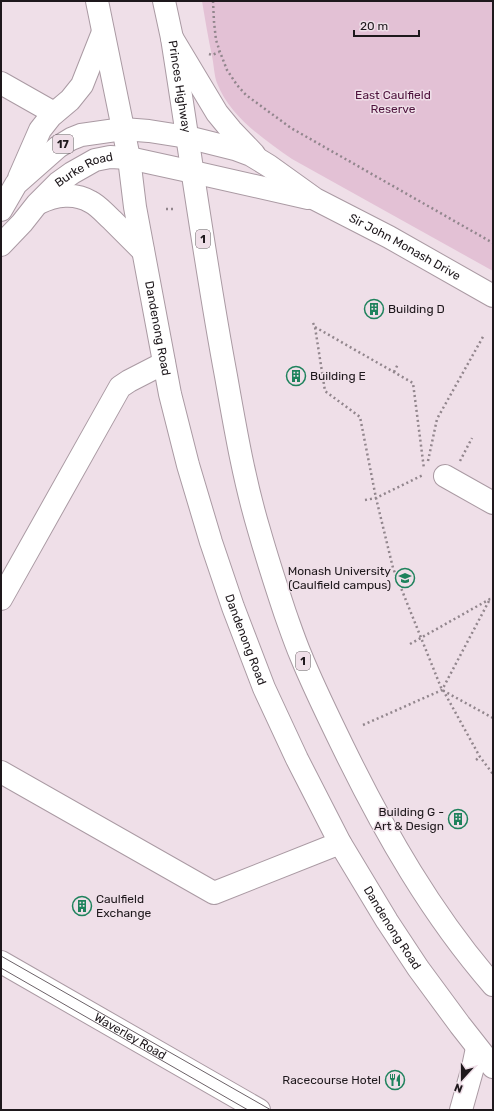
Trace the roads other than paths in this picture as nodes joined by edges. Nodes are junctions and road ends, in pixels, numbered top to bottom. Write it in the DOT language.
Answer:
graph roads {
  1 [pos="97,1"];
  2 [pos="164,1"];
  3 [pos="103,32"];
  4 [pos="172,38"];
  5 [pos="1,83"];
  6 [pos="54,113"];
  7 [pos="122,130"];
  8 [pos="188,137"];
  9 [pos="129,158"];
  10 [pos="261,161"];
  11 [pos="193,172"];
  12 [pos="16,184"];
  13 [pos="315,199"];
  14 [pos="37,204"];
  15 [pos="1,210"];
  16 [pos="1,245"];
  17 [pos="143,251"];
  18 [pos="493,296"];
  19 [pos="164,363"];
  20 [pos="435,475"];
  21 [pos="493,503"];
  22 [pos="1,599"];
  23 [pos="1,772"];
  24 [pos="340,843"];
  25 [pos="1,962"];
  26 [pos="493,985"];
  27 [pos="477,1048"];
  28 [pos="493,1067"];
  29 [pos="255,1109"];
  30 [pos="461,1110"];
  1 -- 3 [label="main road"];
  2 -- 4 [label="main road, Princes Highway / 1"];
  3 -- 6 [label="main road, 17"];
  3 -- 7 [label="main road"];
  4 -- 8 [label="main road, Princes Highway / 1"];
  4 -- 10 [label="main road"];
  5 -- 6 [label="main road"];
  6 -- 12 [label="main road, 17"];
  7 -- 8 [label="main road, 17"];
  7 -- 9 [label="main road"];
  7 -- 12 [label="main road, 17"];
  8 -- 10 [label="main road, Sir John Monash Drive"];
  8 -- 11 [label="main road, Princes Highway / 1"];
  9 -- 11 [label="main road, Burke Road / 17"];
  9 -- 14 [label="main road, Burke Road / 17"];
  9 -- 17 [label="main road, Dandenong Road"];
  10 -- 13 [label="main road, Sir John Monash Drive"];
  11 -- 13 [label="main road, Sir John Monash Drive"];
  11 -- 26 [label="main road, 1"];
  12 -- 15 [label="main road, 17"];
  13 -- 18 [label="main road, Sir John Monash Drive"];
  14 -- 16 [label="main road, Burke Road / 17"];
  14 -- 17 [label="main road"];
  17 -- 19 [label="main road, Dandenong Road"];
  19 -- 22 [label="main road"];
  19 -- 24 [label="main road, Dandenong Road"];
  20 -- 21 [label="main road"];
  23 -- 24 [label="main road"];
  24 -- 27 [label="main road, Dandenong Road"];
  25 -- 29 [label="main road, Waverley Road"];
  27 -- 28 [label="main road, Dandenong Road"];
  27 -- 30 [label="main road"];
}
